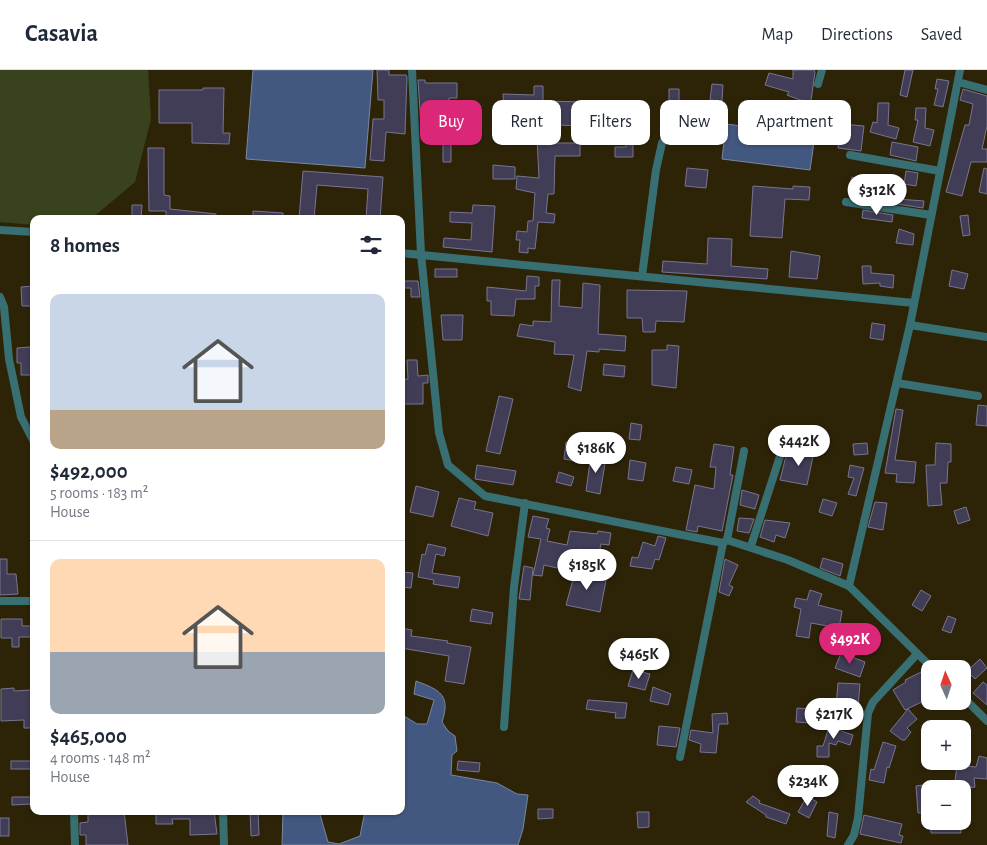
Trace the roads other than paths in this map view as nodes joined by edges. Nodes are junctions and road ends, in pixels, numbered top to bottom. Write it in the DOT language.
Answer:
graph roads {
  1 [pos="412,70"];
  2 [pos="822,70"];
  3 [pos="960,70"];
  4 [pos="958,82"];
  5 [pos="818,84"];
  6 [pos="987,90"];
  7 [pos="662,145"];
  8 [pos="850,155"];
  9 [pos="940,170"];
  10 [pos="846,202"];
  11 [pos="931,215"];
  12 [pos="0,230"];
  13 [pos="30,232"];
  14 [pos="405,252"];
  15 [pos="421,254"];
  16 [pos="642,276"];
  17 [pos="0,297"];
  18 [pos="914,303"];
  19 [pos="910,325"];
  20 [pos="987,337"];
  21 [pos="897,384"];
  22 [pos="978,396"];
  23 [pos="30,434"];
  24 [pos="782,450"];
  25 [pos="744,451"];
  26 [pos="525,503"];
  27 [pos="725,541"];
  28 [pos="751,546"];
  29 [pos="849,586"];
  30 [pos="0,600"];
  31 [pos="30,601"];
  32 [pos="917,654"];
  33 [pos="923,660"];
  34 [pos="971,705"];
  35 [pos="987,721"];
  36 [pos="504,727"];
  37 [pos="680,758"];
  38 [pos="74,815"];
  39 [pos="223,815"];
  40 [pos="75,845"];
  41 [pos="224,845"];
  42 [pos="848,845"];
  1 -- 15 [label="street"];
  2 -- 5 [label="street"];
  3 -- 4 [label="street"];
  4 -- 6 [label="street"];
  4 -- 9 [label="street"];
  7 -- 16 [label="street"];
  8 -- 9 [label="street"];
  9 -- 11 [label="street"];
  10 -- 11 [label="street"];
  11 -- 18 [label="street"];
  12 -- 13 [label="street"];
  14 -- 15 [label="street"];
  15 -- 16 [label="street"];
  15 -- 26 [label="street"];
  16 -- 18 [label="street"];
  17 -- 23 [label="street"];
  18 -- 19 [label="street"];
  19 -- 20 [label="street"];
  19 -- 21 [label="street"];
  21 -- 22 [label="street"];
  21 -- 29 [label="street"];
  24 -- 28 [label="street"];
  25 -- 27 [label="street"];
  26 -- 27 [label="street"];
  26 -- 36 [label="street"];
  27 -- 28 [label="street"];
  27 -- 37 [label="street"];
  28 -- 29 [label="street"];
  29 -- 32 [label="street"];
  30 -- 31 [label="street"];
  32 -- 33 [label="street"];
  32 -- 42 [label="street"];
  34 -- 35 [label="street"];
  38 -- 40 [label="street"];
  39 -- 41 [label="street"];
}
